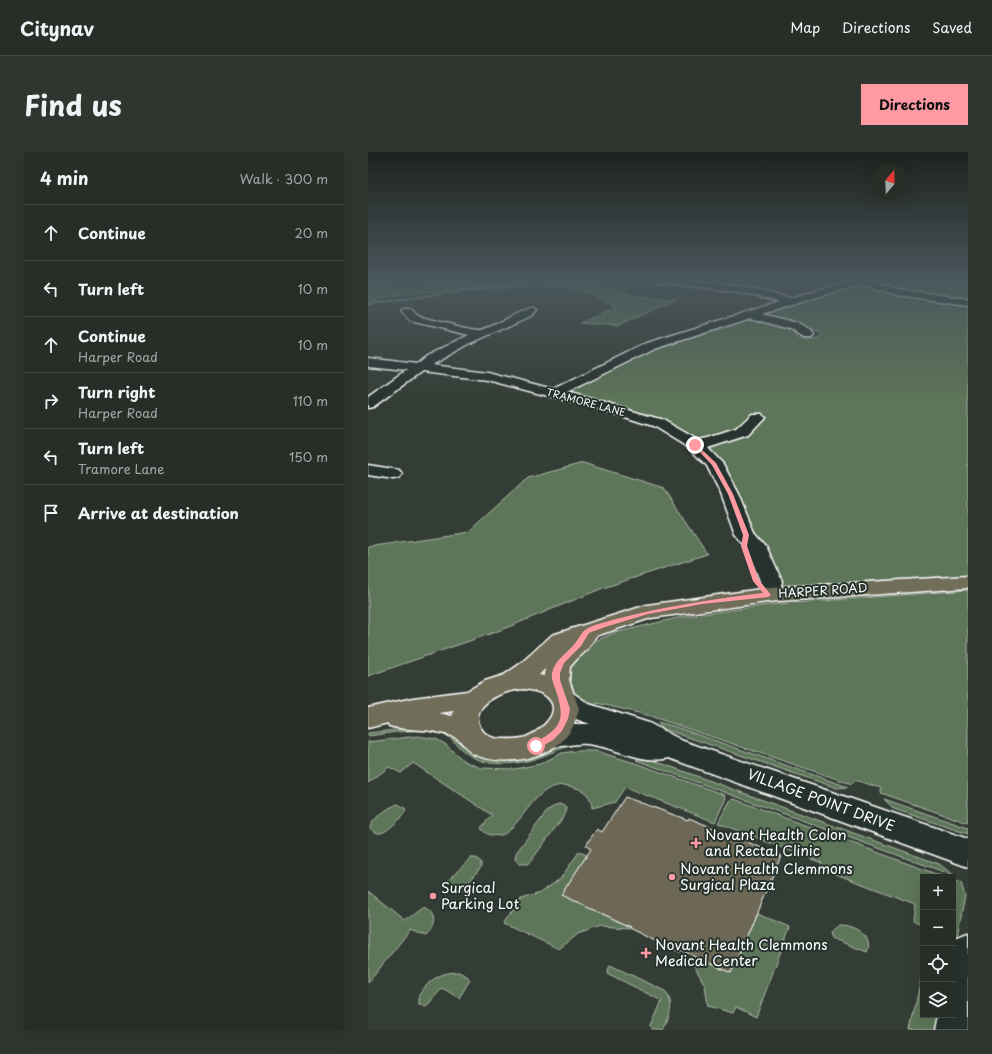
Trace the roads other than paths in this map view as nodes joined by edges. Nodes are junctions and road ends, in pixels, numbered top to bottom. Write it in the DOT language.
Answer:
graph roads {
  1 [pos="418,320"];
  2 [pos="515,320"];
  3 [pos="732,320"];
  4 [pos="770,320"];
  5 [pos="481,334"];
  6 [pos="808,335"];
  7 [pos="368,362"];
  8 [pos="418,366"];
  9 [pos="555,393"];
  10 [pos="368,404"];
  11 [pos="757,417"];
  12 [pos="695,445"];
  13 [pos="368,470"];
  14 [pos="393,474"];
  15 [pos="968,582"];
  16 [pos="768,595"];
  17 [pos="587,632"];
  18 [pos="513,681"];
  19 [pos="562,698"];
  20 [pos="475,699"];
  21 [pos="374,718"];
  22 [pos="467,732"];
  23 [pos="550,738"];
  24 [pos="673,748"];
  25 [pos="968,853"];
  26 [pos="968,950"];
  27 [pos="954,1030"];
  1 -- 5 [label="street"];
  2 -- 5 [label="street"];
  3 -- 9 [label="street"];
  4 -- 6 [label="street"];
  5 -- 8 [label="street"];
  7 -- 8 [label="street, TRAMORE LANE"];
  8 -- 9 [label="street, TRAMORE LANE"];
  8 -- 10 [label="street"];
  9 -- 12 [label="street, TRAMORE LANE"];
  11 -- 12 [label="street"];
  12 -- 16 [label="street, TRAMORE LANE"];
  13 -- 14 [label="street"];
  15 -- 16 [label="main road, HARPER ROAD"];
  16 -- 17 [label="main road, HARPER ROAD"];
  17 -- 18 [label="main road, HARPER ROAD"];
  17 -- 19 [label="main road, HARPER ROAD"];
  18 -- 19 [label="main road"];
  18 -- 20 [label="main road"];
  19 -- 23 [label="main road"];
  19 -- 24 [label="street, VILLAGE POINT DRIVE"];
  20 -- 21 [label="main road"];
  20 -- 22 [label="main road"];
  21 -- 22 [label="main road"];
  22 -- 23 [label="main road"];
  23 -- 24 [label="street, VILLAGE POINT DRIVE"];
  24 -- 25 [label="street, VILLAGE POINT DRIVE"];
  26 -- 27 [label="street"];
}
